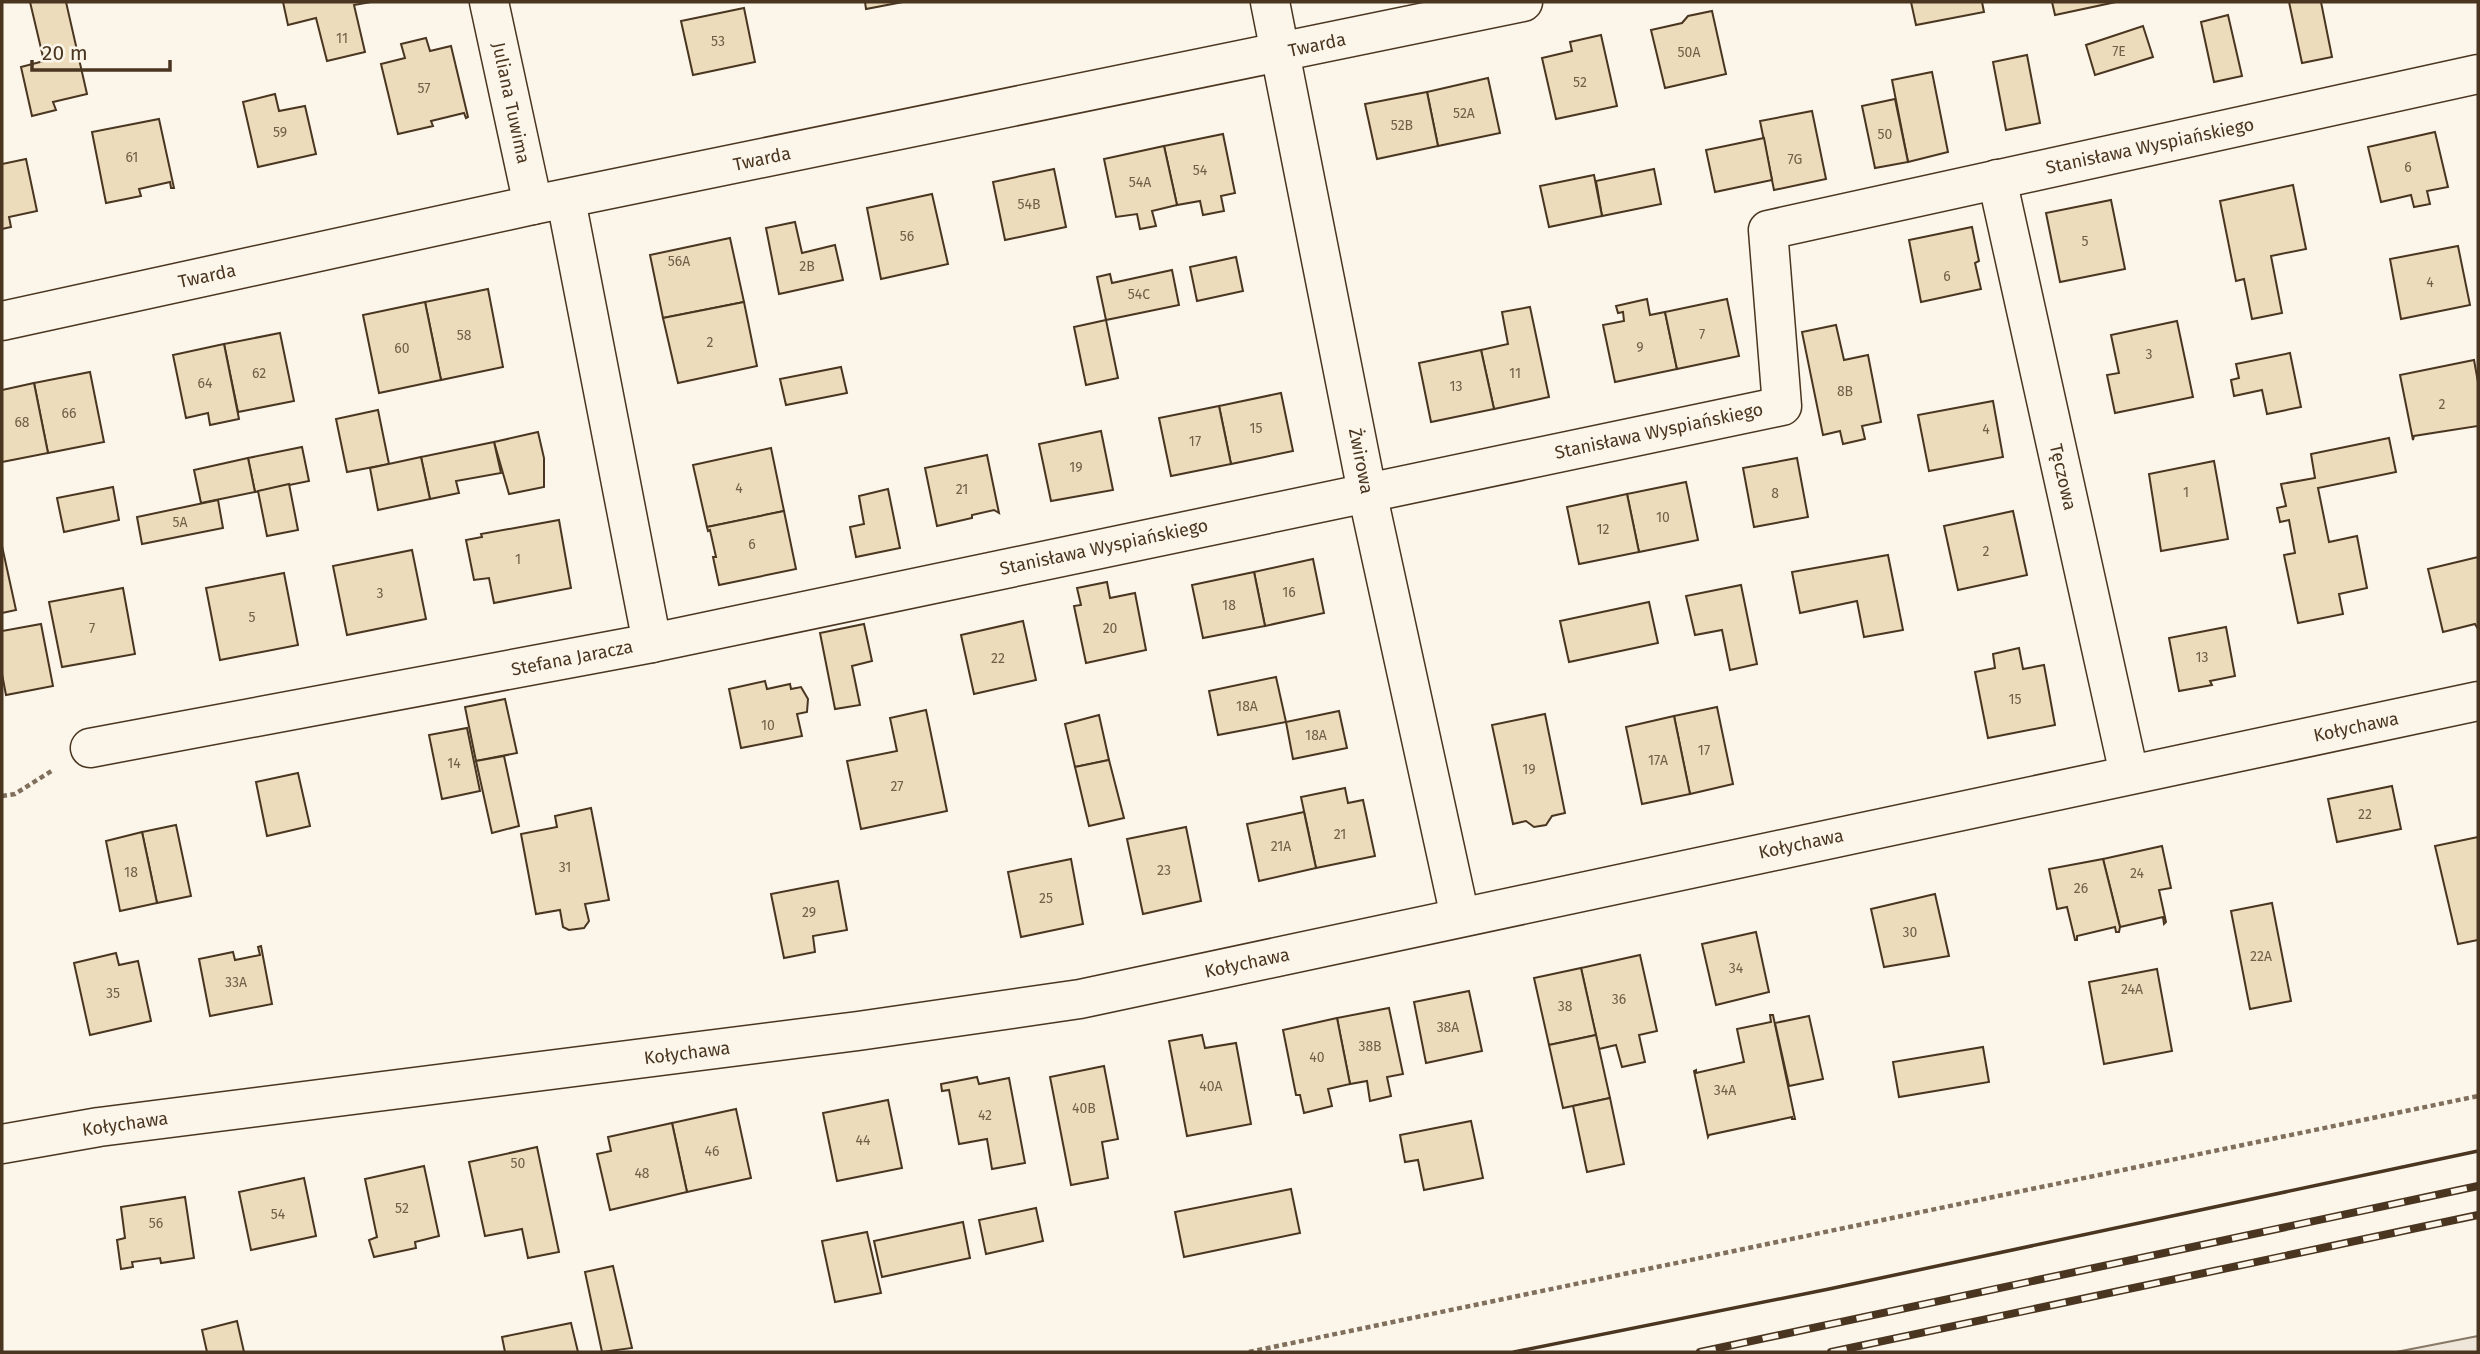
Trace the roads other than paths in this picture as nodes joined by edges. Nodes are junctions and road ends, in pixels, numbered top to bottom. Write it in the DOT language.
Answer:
graph roads {
  1 [pos="489,2"];
  2 [pos="1270,2"];
  3 [pos="1523,2"];
  4 [pos="1280,53"];
  5 [pos="2476,85"];
  6 [pos="1997,179"];
  7 [pos="549,202"];
  8 [pos="2,321"];
  9 [pos="1367,492"];
  10 [pos="652,643"];
  11 [pos="2478,701"];
  12 [pos="90,748"];
  13 [pos="2129,774"];
  14 [pos="1460,918"];
  15 [pos="2,1144"];
  1 -- 7 [label="street, Juliana Tuwima"];
  2 -- 4 [label="street, Żwirowa"];
  3 -- 4 [label="street, Twarda"];
  4 -- 7 [label="street, Twarda"];
  4 -- 9 [label="street, Żwirowa"];
  5 -- 6 [label="street, Stanisława Wyspiańskiego"];
  6 -- 9 [label="street, Stanisława Wyspiańskiego"];
  6 -- 13 [label="street, Tęczowa"];
  7 -- 8 [label="street, Twarda"];
  7 -- 10 [label="street, Stefana Jaracza"];
  9 -- 10 [label="street, Stanisława Wyspiańskiego"];
  9 -- 14 [label="street, Żwirowa"];
  10 -- 12 [label="street, Stefana Jaracza"];
  11 -- 13 [label="street, Kołychawa"];
  13 -- 14 [label="street, Kołychawa"];
  14 -- 15 [label="street, Kołychawa"];
}
